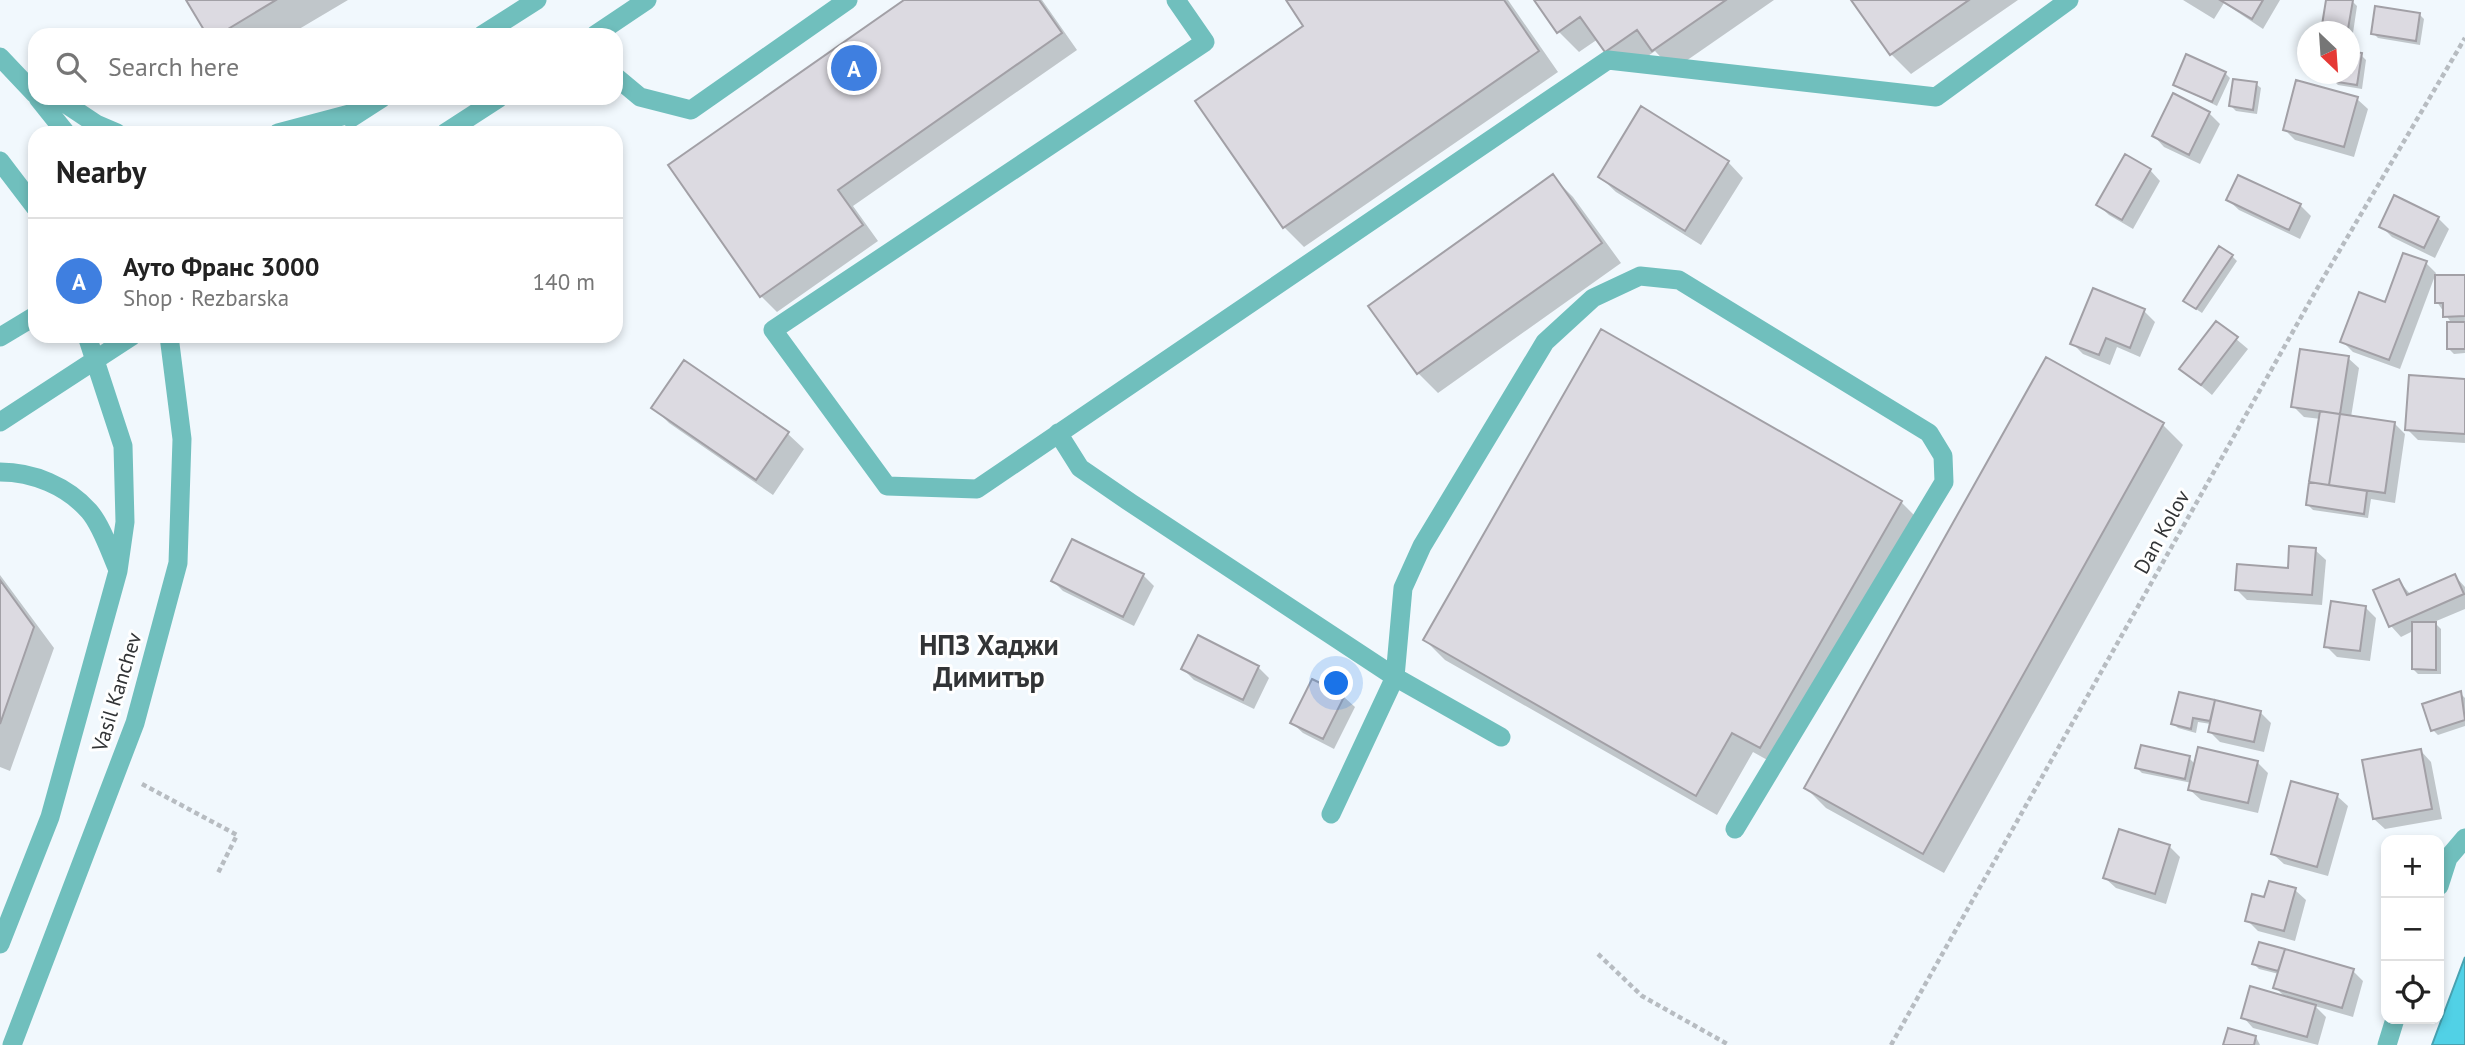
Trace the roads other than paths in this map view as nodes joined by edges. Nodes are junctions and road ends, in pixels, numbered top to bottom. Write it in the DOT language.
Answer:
graph roads {
  1 [pos="537,0"];
  2 [pos="647,0"];
  3 [pos="848,0"];
  4 [pos="1176,0"];
  5 [pos="2068,0"];
  6 [pos="493,28"];
  7 [pos="605,28"];
  8 [pos="0,57"];
  9 [pos="18,72"];
  10 [pos="28,78"];
  11 [pos="623,83"];
  12 [pos="28,85"];
  13 [pos="44,105"];
  14 [pos="68,105"];
  15 [pos="371,105"];
  16 [pos="488,105"];
  17 [pos="361,111"];
  18 [pos="60,126"];
  19 [pos="101,126"];
  20 [pos="304,126"];
  21 [pos="338,126"];
  22 [pos="456,126"];
  23 [pos="0,161"];
  24 [pos="28,198"];
  25 [pos="28,320"];
  26 [pos="0,337"];
  27 [pos="91,343"];
  28 [pos="121,343"];
  29 [pos="170,343"];
  30 [pos="96,358"];
  31 [pos="0,422"];
  32 [pos="1058,433"];
  33 [pos="0,472"];
  34 [pos="118,571"];
  35 [pos="1395,677"];
  36 [pos="1501,737"];
  37 [pos="1331,814"];
  38 [pos="1735,829"];
  39 [pos="2465,838"];
  40 [pos="2444,870"];
  41 [pos="0,944"];
  42 [pos="2393,1024"];
  43 [pos="12,1045"];
  44 [pos="2386,1045"];
  1 -- 6 [label="street"];
  2 -- 7 [label="street"];
  3 -- 11 [label="street"];
  4 -- 32 [label="street"];
  5 -- 32 [label="street"];
  8 -- 9 [label="street"];
  9 -- 10 [label="street"];
  9 -- 12 [label="street"];
  13 -- 18 [label="street"];
  14 -- 19 [label="street"];
  15 -- 17 [label="street"];
  16 -- 22 [label="street"];
  17 -- 20 [label="street"];
  17 -- 21 [label="street"];
  23 -- 24 [label="street"];
  25 -- 26 [label="street"];
  27 -- 30 [label="street, Vasil Kanchev"];
  28 -- 30 [label="street"];
  29 -- 43 [label="street, Vasil Kanchev"];
  30 -- 31 [label="street"];
  30 -- 34 [label="street, Vasil Kanchev"];
  32 -- 35 [label="street"];
  33 -- 34 [label="street"];
  34 -- 41 [label="street, Vasil Kanchev"];
  35 -- 36 [label="street"];
  35 -- 37 [label="street"];
  35 -- 38 [label="street"];
  39 -- 40 [label="street"];
  42 -- 44 [label="street"];
}
